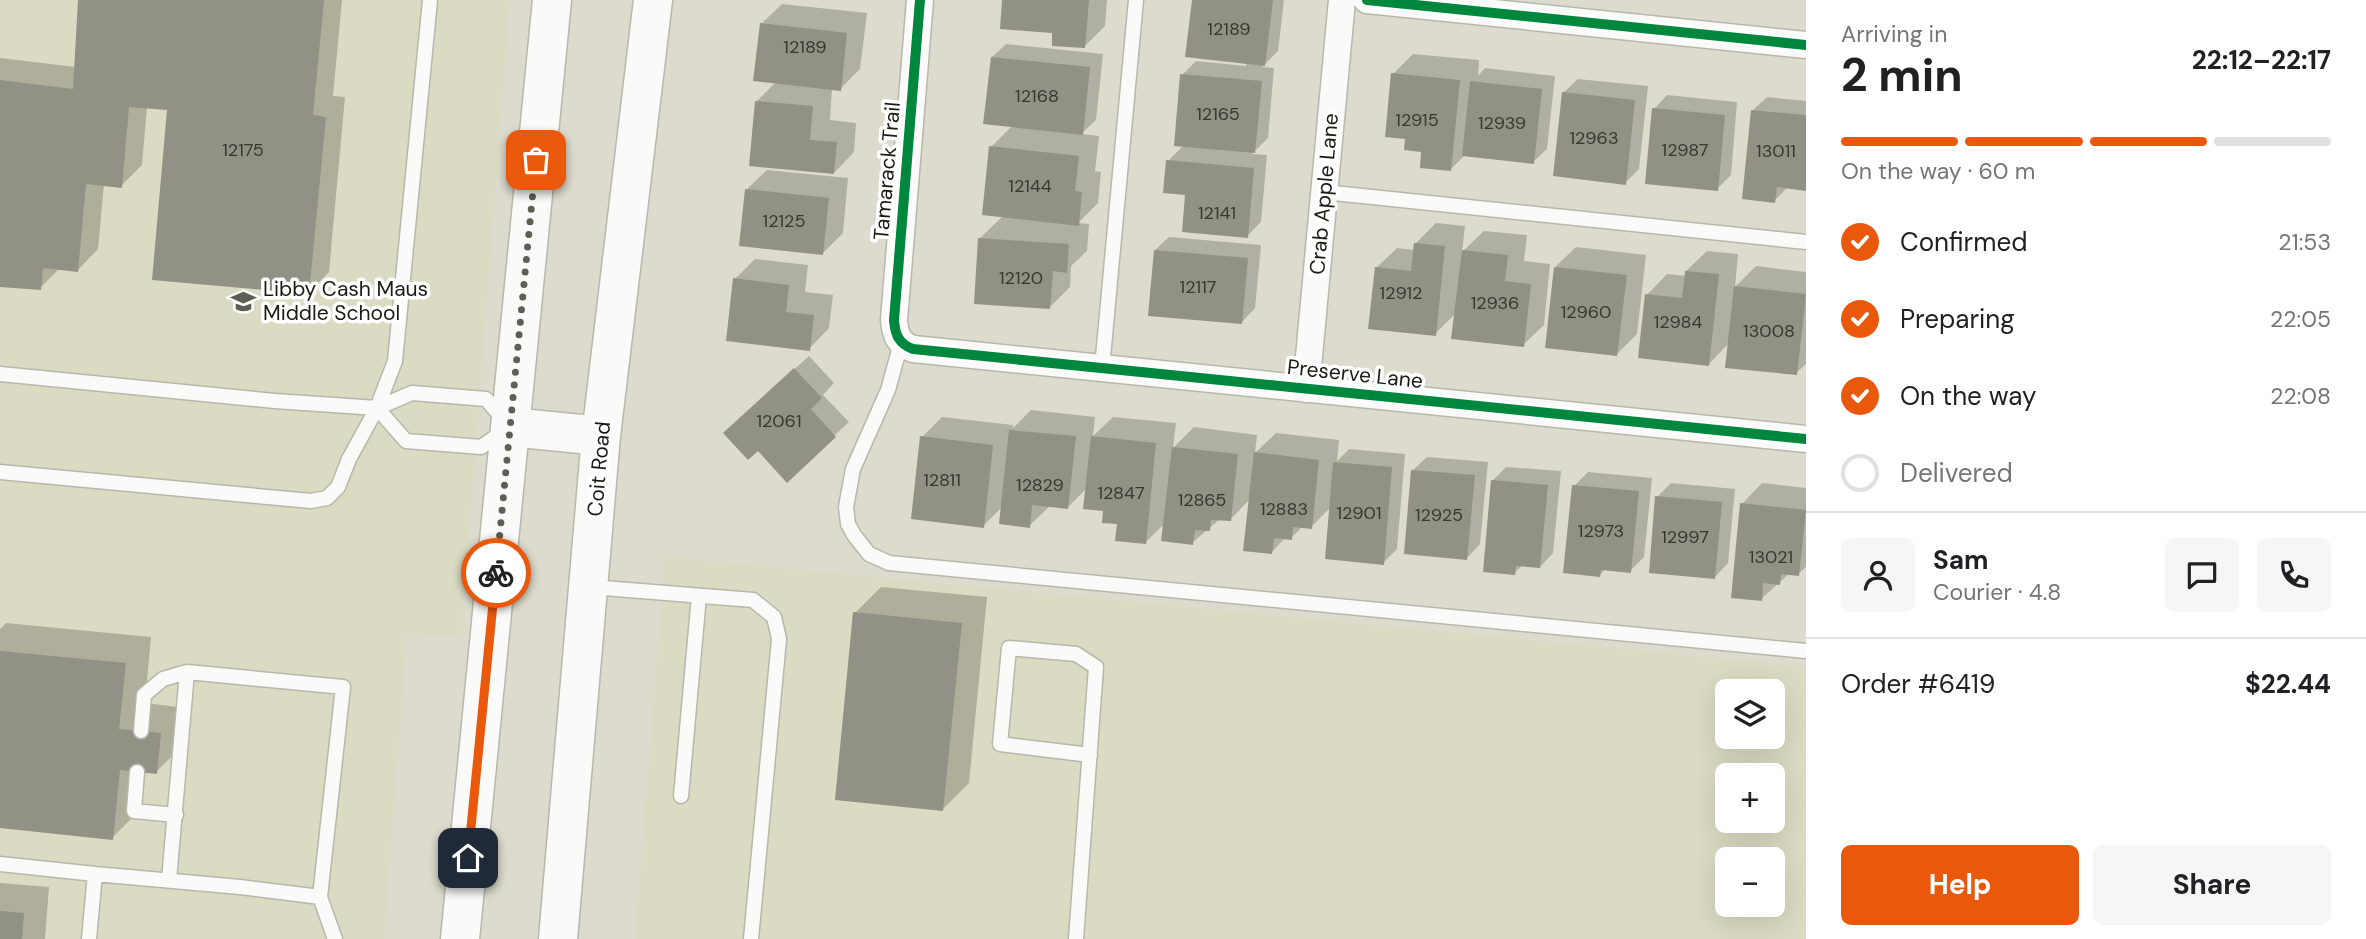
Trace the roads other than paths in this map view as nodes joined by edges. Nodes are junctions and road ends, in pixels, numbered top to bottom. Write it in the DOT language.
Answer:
graph roads {
  1 [pos="430,0"];
  2 [pos="552,0"];
  3 [pos="653,0"];
  4 [pos="920,0"];
  5 [pos="1136,0"];
  6 [pos="1342,0"];
  7 [pos="1367,0"];
  8 [pos="1806,45"];
  9 [pos="1324,192"];
  10 [pos="1806,242"];
  11 [pos="901,343"];
  12 [pos="1102,368"];
  13 [pos="0,373"];
  14 [pos="1306,389"];
  15 [pos="377,408"];
  16 [pos="510,427"];
  17 [pos="601,436"];
  18 [pos="1806,439"];
  19 [pos="0,472"];
  20 [pos="589,587"];
  21 [pos="699,596"];
  22 [pos="1806,651"];
  23 [pos="187,672"];
  24 [pos="141,731"];
  25 [pos="1090,755"];
  26 [pos="137,772"];
  27 [pos="681,796"];
  28 [pos="176,815"];
  29 [pos="0,864"];
  30 [pos="95,874"];
  31 [pos="169,880"];
  32 [pos="320,897"];
  33 [pos="89,939"];
  34 [pos="335,939"];
  35 [pos="460,939"];
  36 [pos="558,939"];
  37 [pos="751,939"];
  38 [pos="1076,939"];
  1 -- 15 [label="lane"];
  2 -- 16 [label="main road"];
  3 -- 17 [label="main road, Coit Road"];
  4 -- 11 [label="street, Tamarack Trail"];
  5 -- 12 [label="lane"];
  6 -- 9 [label="street, Crab Apple Lane"];
  7 -- 8 [label="street"];
  9 -- 10 [label="lane"];
  9 -- 14 [label="street, Crab Apple Lane"];
  11 -- 12 [label="street, Preserve Lane"];
  11 -- 22 [label="lane"];
  12 -- 14 [label="street, Preserve Lane"];
  13 -- 15 [label="lane"];
  14 -- 18 [label="street, Preserve Lane"];
  15 -- 16 [label="lane"];
  15 -- 16 [label="lane"];
  15 -- 19 [label="lane"];
  16 -- 17 [label="main road"];
  16 -- 35 [label="main road"];
  17 -- 20 [label="main road, Coit Road"];
  20 -- 21 [label="lane"];
  20 -- 36 [label="main road, Coit Road"];
  21 -- 27 [label="lane"];
  21 -- 37 [label="lane"];
  23 -- 24 [label="lane"];
  23 -- 28 [label="lane"];
  23 -- 32 [label="lane"];
  25 -- 25 [label="lane"];
  25 -- 38 [label="lane"];
  26 -- 28 [label="lane"];
  28 -- 31 [label="lane"];
  29 -- 30 [label="lane"];
  30 -- 31 [label="lane"];
  30 -- 33 [label="lane"];
  31 -- 32 [label="lane"];
  32 -- 34 [label="lane"];
}
